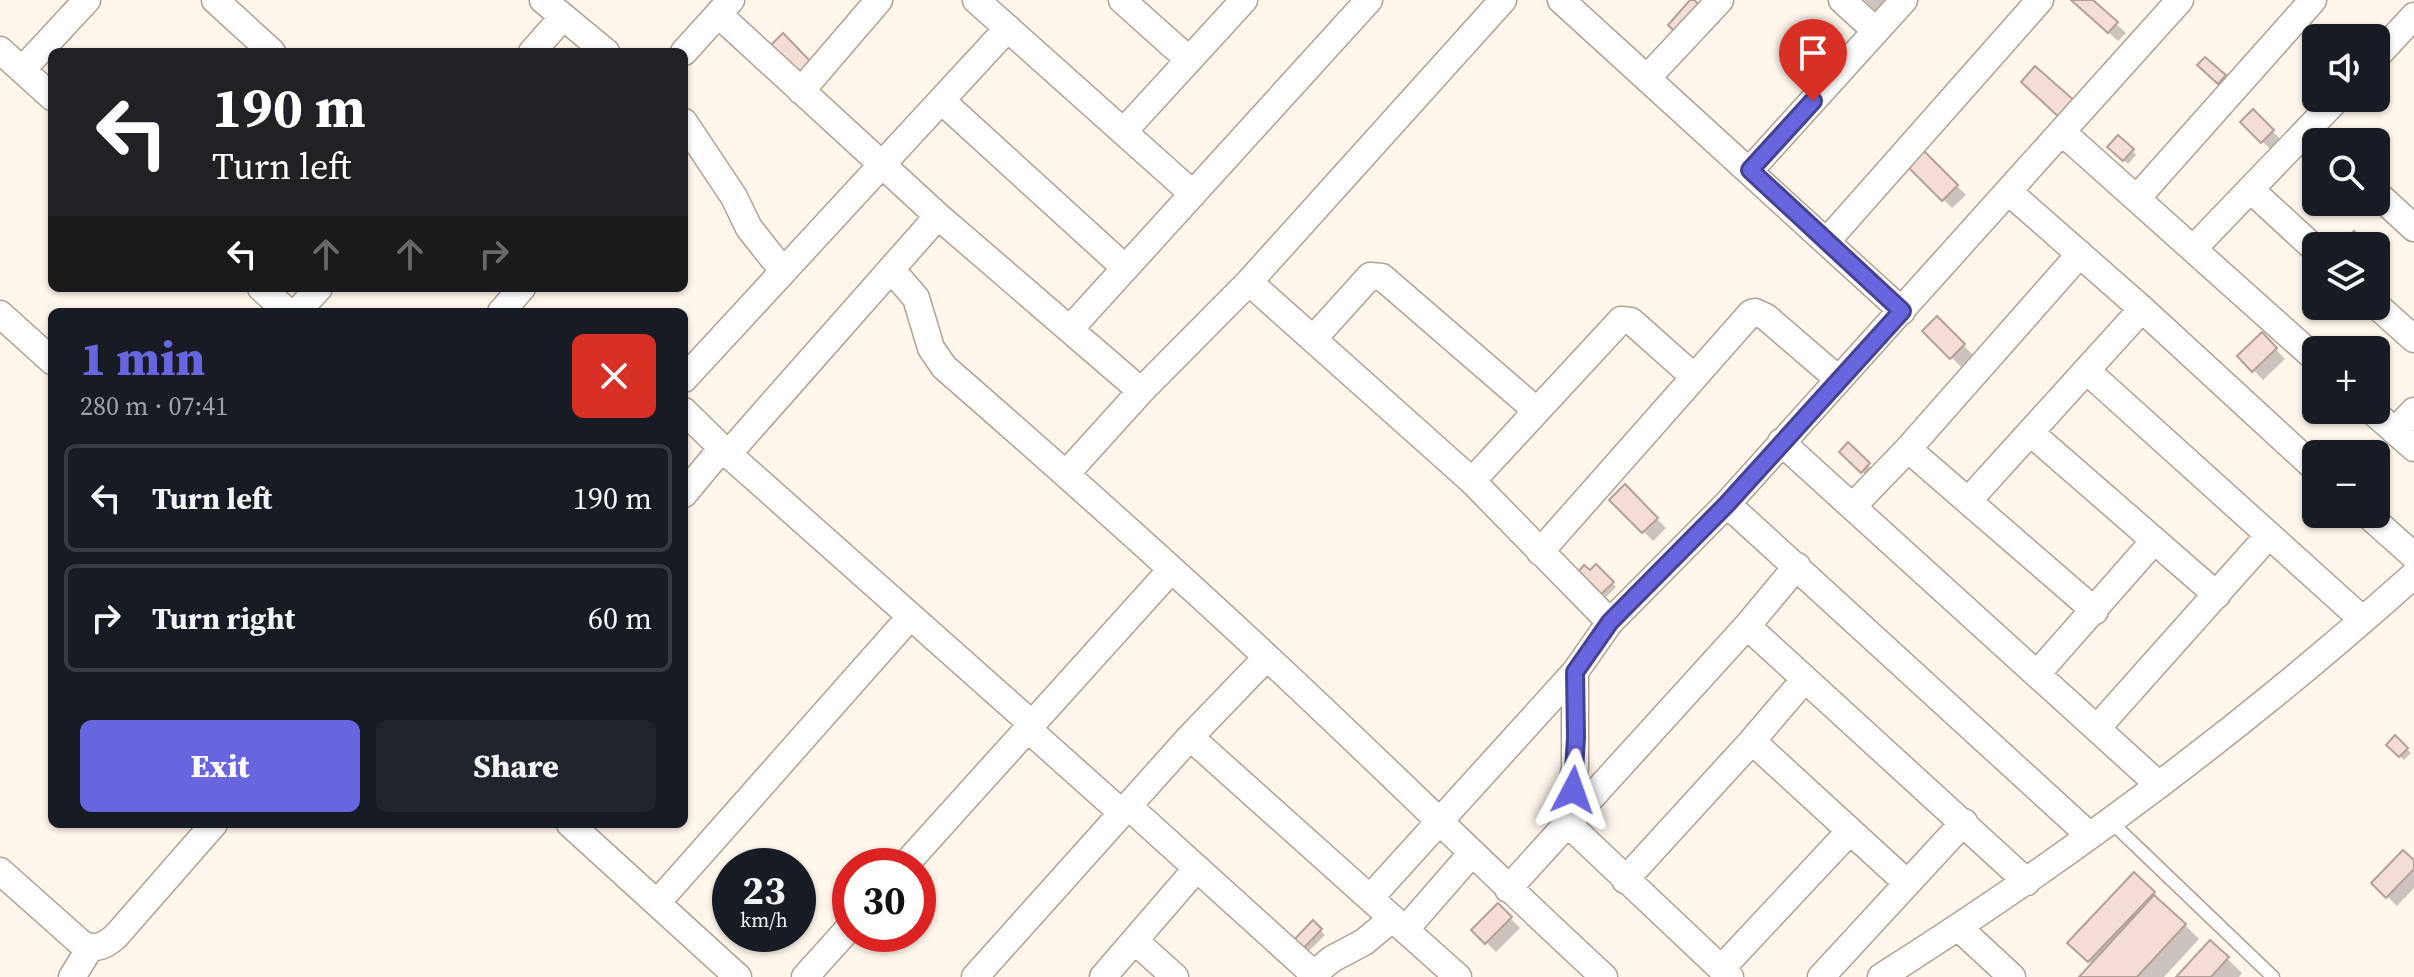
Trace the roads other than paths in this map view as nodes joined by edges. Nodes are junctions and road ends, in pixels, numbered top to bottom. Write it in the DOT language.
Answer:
graph roads {
  1 [pos="87,0"];
  2 [pos="215,0"];
  3 [pos="543,0"];
  4 [pos="879,0"];
  5 [pos="976,0"];
  6 [pos="1122,0"];
  7 [pos="1244,0"];
  8 [pos="1369,0"];
  9 [pos="1503,0"];
  10 [pos="1561,0"];
  11 [pos="1842,0"];
  12 [pos="1904,0"];
  13 [pos="2040,0"];
  14 [pos="2180,0"];
  15 [pos="2313,0"];
  16 [pos="1712,3"];
  17 [pos="724,7"];
  18 [pos="2414,16"];
  19 [pos="562,18"];
  20 [pos="1008,28"];
  21 [pos="1876,31"];
  22 [pos="2390,42"];
  23 [pos="268,48"];
  24 [pos="536,48"];
  25 [pos="601,48"];
  26 [pos="688,48"];
  27 [pos="0,50"];
  28 [pos="1189,60"];
  29 [pos="22,70"];
  30 [pos="1648,77"];
  31 [pos="801,91"];
  32 [pos="48,93"];
  33 [pos="943,102"];
  34 [pos="688,128"];
  35 [pos="1124,131"];
  36 [pos="2062,132"];
  37 [pos="2302,147"];
  38 [pos="881,165"];
  39 [pos="1750,170"];
  40 [pos="2251,190"];
  41 [pos="2009,192"];
  42 [pos="1193,194"];
  43 [pos="2137,198"];
  44 [pos="2390,206"];
  45 [pos="938,216"];
  46 [pos="2414,228"];
  47 [pos="2302,237"];
  48 [pos="1827,241"];
  49 [pos="2194,248"];
  50 [pos="2080,254"];
  51 [pos="1124,267"];
  52 [pos="891,269"];
  53 [pos="783,271"];
  54 [pos="1249,282"];
  55 [pos="266,292"];
  56 [pos="315,292"];
  57 [pos="518,292"];
  58 [pos="284,308"];
  59 [pos="301,308"];
  60 [pos="504,308"];
  61 [pos="2142,309"];
  62 [pos="1902,311"];
  63 [pos="0,314"];
  64 [pos="2390,318"];
  65 [pos="1070,329"];
  66 [pos="1314,338"];
  67 [pos="2414,339"];
  68 [pos="2302,346"];
  69 [pos="48,357"];
  70 [pos="2087,371"];
  71 [pos="688,375"];
  72 [pos="1693,376"];
  73 [pos="1838,379"];
  74 [pos="1141,391"];
  75 [pos="1537,411"];
  76 [pos="2414,411"];
  77 [pos="688,415"];
  78 [pos="2386,424"];
  79 [pos="2032,434"];
  80 [pos="2404,440"];
  81 [pos="1781,442"];
  82 [pos="1908,449"];
  83 [pos="725,451"];
  84 [pos="2302,456"];
  85 [pos="1066,474"];
  86 [pos="1472,481"];
  87 [pos="688,490"];
  88 [pos="1968,501"];
  89 [pos="1727,504"];
  90 [pos="1853,506"];
  91 [pos="2383,528"];
  92 [pos="2269,535"];
  93 [pos="2154,541"];
  94 [pos="1540,552"];
  95 [pos="2414,556"];
  96 [pos="1797,566"];
  97 [pos="1170,571"];
  98 [pos="2414,575"];
  99 [pos="2217,595"];
  100 [pos="2095,611"];
  101 [pos="910,617"];
  102 [pos="2363,620"];
  103 [pos="1610,622"];
  104 [pos="1747,626"];
  105 [pos="1267,657"];
  106 [pos="1575,672"];
  107 [pos="2037,674"];
  108 [pos="1804,680"];
  109 [pos="1030,726"];
  110 [pos="2098,727"];
  111 [pos="1190,737"];
  112 [pos="1752,741"];
  113 [pos="2159,785"];
  114 [pos="1125,809"];
  115 [pos="1439,819"];
  116 [pos="1964,822"];
  117 [pos="1567,823"];
  118 [pos="210,828"];
  119 [pos="574,828"];
  120 [pos="2100,828"];
  121 [pos="1850,831"];
  122 [pos="920,848"];
  123 [pos="1472,853"];
  124 [pos="1197,868"];
  125 [pos="0,871"];
  126 [pos="1625,880"];
  127 [pos="2027,882"];
  128 [pos="1907,883"];
  129 [pos="1508,889"];
  130 [pos="1370,898"];
  131 [pos="657,903"];
  132 [pos="1399,925"];
  133 [pos="1959,928"];
  134 [pos="1135,941"];
  135 [pos="832,947"];
  136 [pos="90,948"];
  137 [pos="1726,973"];
  138 [pos="1886,974"];
  139 [pos="1313,976"];
  140 [pos="1454,976"];
  141 [pos="72,977"];
  142 [pos="738,977"];
  143 [pos="805,977"];
  144 [pos="975,977"];
  145 [pos="1103,977"];
  146 [pos="1175,977"];
  147 [pos="1604,977"];
  148 [pos="1821,977"];
  149 [pos="1918,977"];
  150 [pos="2012,977"];
  151 [pos="2273,977"];
  1 -- 29 [label="street"];
  2 -- 23 [label="street"];
  3 -- 19 [label="street"];
  4 -- 31 [label="street"];
  5 -- 20 [label="street"];
  6 -- 28 [label="street"];
  7 -- 28 [label="street"];
  8 -- 42 [label="street"];
  9 -- 54 [label="street"];
  10 -- 30 [label="street"];
  11 -- 21 [label="street"];
  12 -- 21 [label="street"];
  13 -- 48 [label="street"];
  14 -- 36 [label="street"];
  15 -- 43 [label="street"];
  16 -- 30 [label="street"];
  17 -- 26 [label="street"];
  17 -- 31 [label="street"];
  18 -- 22 [label="street"];
  19 -- 24 [label="street"];
  19 -- 25 [label="street"];
  20 -- 33 [label="street"];
  20 -- 35 [label="street"];
  21 -- 39 [label="street"];
  27 -- 29 [label="street"];
  28 -- 35 [label="street"];
  29 -- 32 [label="street"];
  30 -- 39 [label="street"];
  31 -- 38 [label="street"];
  33 -- 38 [label="street"];
  33 -- 51 [label="street"];
  34 -- 53 [label="street"];
  35 -- 42 [label="street"];
  36 -- 41 [label="street"];
  36 -- 43 [label="street"];
  37 -- 40 [label="street"];
  38 -- 45 [label="street"];
  38 -- 53 [label="street"];
  39 -- 48 [label="street"];
  40 -- 47 [label="street"];
  40 -- 49 [label="street"];
  41 -- 50 [label="street"];
  41 -- 62 [label="street"];
  42 -- 51 [label="street"];
  43 -- 49 [label="street"];
  44 -- 46 [label="street"];
  45 -- 52 [label="street"];
  45 -- 65 [label="street"];
  48 -- 62 [label="street"];
  49 -- 68 [label="street"];
  50 -- 61 [label="street"];
  50 -- 82 [label="street"];
  51 -- 65 [label="street"];
  52 -- 83 [label="street"];
  52 -- 85 [label="street"];
  53 -- 71 [label="street"];
  54 -- 66 [label="street"];
  54 -- 74 [label="street"];
  55 -- 58 [label="street"];
  56 -- 59 [label="street"];
  57 -- 60 [label="street"];
  61 -- 70 [label="street"];
  61 -- 84 [label="street"];
  62 -- 73 [label="street"];
  63 -- 69 [label="street"];
  64 -- 67 [label="street"];
  65 -- 74 [label="street"];
  66 -- 75 [label="street"];
  66 -- 86 [label="street"];
  70 -- 79 [label="street"];
  70 -- 92 [label="street"];
  72 -- 73 [label="street"];
  72 -- 75 [label="street"];
  72 -- 94 [label="street"];
  73 -- 81 [label="street"];
  74 -- 85 [label="street"];
  75 -- 86 [label="street"];
  76 -- 80 [label="street"];
  77 -- 83 [label="street"];
  78 -- 80 [label="street"];
  79 -- 88 [label="street"];
  79 -- 93 [label="street"];
  81 -- 89 [label="street"];
  81 -- 90 [label="street"];
  82 -- 88 [label="street"];
  82 -- 90 [label="street"];
  83 -- 87 [label="street"];
  83 -- 101 [label="street"];
  85 -- 97 [label="street"];
  86 -- 94 [label="street"];
  88 -- 100 [label="street"];
  89 -- 96 [label="street"];
  89 -- 103 [label="street"];
  90 -- 107 [label="street"];
  91 -- 95 [label="street"];
  92 -- 99 [label="street"];
  92 -- 102 [label="street"];
  93 -- 99 [label="street"];
  93 -- 100 [label="street"];
  94 -- 103 [label="street"];
  96 -- 104 [label="street"];
  96 -- 120 [label="street"];
  97 -- 105 [label="street"];
  97 -- 109 [label="street"];
  98 -- 102 [label="street"];
  99 -- 110 [label="street"];
  100 -- 107 [label="street"];
  101 -- 109 [label="street"];
  101 -- 131 [label="street"];
  102 -- 113 [label="street"];
  103 -- 106 [label="street"];
  104 -- 108 [label="street"];
  104 -- 117 [label="street"];
  105 -- 111 [label="street"];
  105 -- 115 [label="street"];
  106 -- 115 [label="street"];
  106 -- 117 [label="street"];
  107 -- 110 [label="street"];
  108 -- 112 [label="street"];
  108 -- 116 [label="street"];
  109 -- 114 [label="street"];
  109 -- 122 [label="street"];
  110 -- 113 [label="street"];
  111 -- 114 [label="street"];
  111 -- 130 [label="street"];
  112 -- 121 [label="street"];
  112 -- 126 [label="street"];
  113 -- 120 [label="street"];
  114 -- 124 [label="street"];
  114 -- 144 [label="street"];
  115 -- 123 [label="street"];
  115 -- 130 [label="street"];
  116 -- 127 [label="street"];
  116 -- 128 [label="street"];
  117 -- 126 [label="street"];
  117 -- 129 [label="street"];
  118 -- 136 [label="street"];
  119 -- 131 [label="street"];
  120 -- 127 [label="street"];
  120 -- 151 [label="lane"];
  121 -- 128 [label="street"];
  121 -- 137 [label="street"];
  123 -- 129 [label="street"];
  123 -- 132 [label="street"];
  124 -- 134 [label="street"];
  124 -- 139 [label="street"];
  125 -- 136 [label="street"];
  126 -- 137 [label="street"];
  127 -- 133 [label="street"];
  128 -- 148 [label="street"];
  129 -- 147 [label="street"];
  130 -- 132 [label="street"];
  131 -- 142 [label="street"];
  132 -- 139 [label="street"];
  132 -- 140 [label="street"];
  133 -- 138 [label="street"];
  133 -- 150 [label="street"];
  134 -- 145 [label="street"];
  134 -- 146 [label="street"];
  135 -- 143 [label="street"];
  136 -- 141 [label="street"];
  138 -- 149 [label="street"];
}
